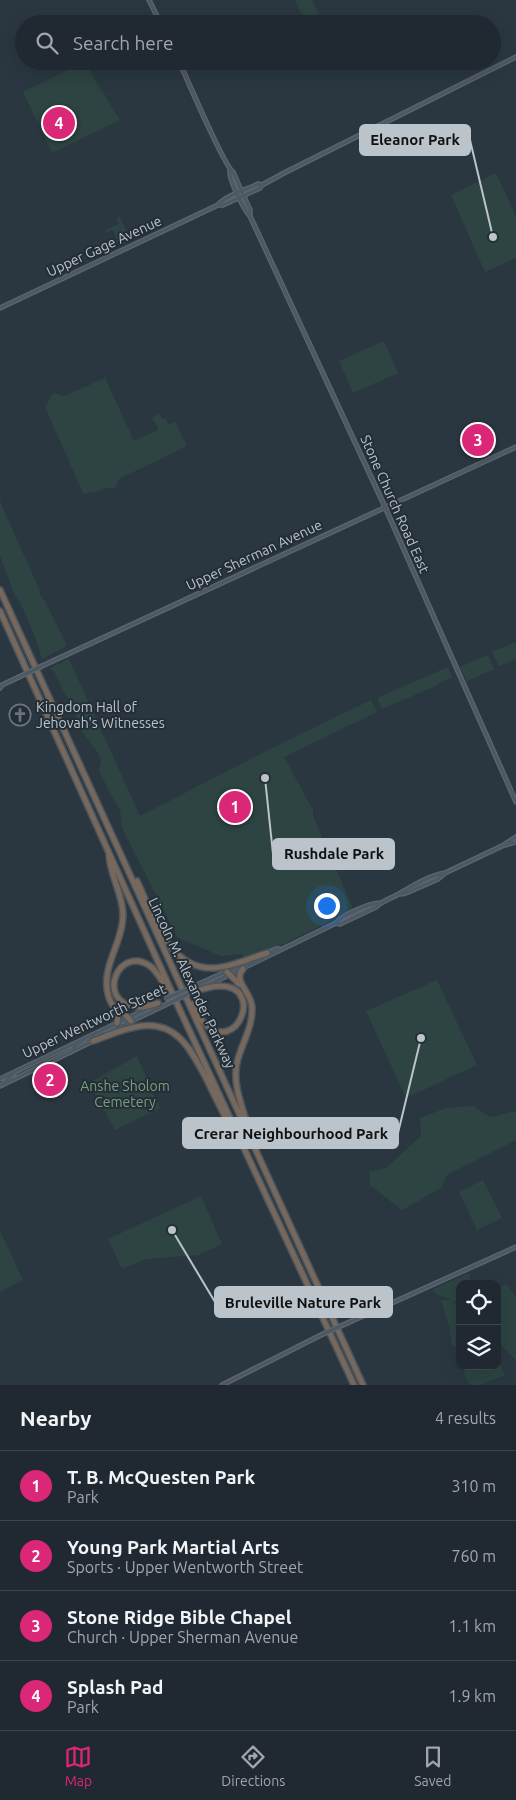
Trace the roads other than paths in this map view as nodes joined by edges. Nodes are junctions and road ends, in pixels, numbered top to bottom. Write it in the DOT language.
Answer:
graph roads {
  1 [pos="149,0"];
  2 [pos="156,15"];
  3 [pos="516,58"];
  4 [pos="501,66"];
  5 [pos="183,70"];
  6 [pos="492,70"];
  7 [pos="230,170"];
  8 [pos="243,193"];
  9 [pos="238,195"];
  10 [pos="250,216"];
  11 [pos="0,308"];
  12 [pos="516,447"];
  13 [pos="385,507"];
  14 [pos="0,590"];
  15 [pos="0,611"];
  16 [pos="1,686"];
  17 [pos="516,802"];
  18 [pos="108,826"];
  19 [pos="516,837"];
  20 [pos="516,842"];
  21 [pos="502,846"];
  22 [pos="109,852"];
  23 [pos="280,950"];
  24 [pos="267,953"];
  25 [pos="243,969"];
  26 [pos="229,973"];
  27 [pos="178,981"];
  28 [pos="107,988"];
  29 [pos="192,991"];
  30 [pos="158,1003"];
  31 [pos="178,1006"];
  32 [pos="252,1014"];
  33 [pos="129,1020"];
  34 [pos="116,1023"];
  35 [pos="91,1038"];
  36 [pos="71,1052"];
  37 [pos="44,1057"];
  38 [pos="56,1059"];
  39 [pos="20,1069"];
  40 [pos="0,1079"];
  41 [pos="0,1086"];
  42 [pos="250,1138"];
  43 [pos="250,1163"];
  44 [pos="516,1247"];
  45 [pos="222,1385"];
  46 [pos="354,1385"];
  47 [pos="363,1385"];
  1 -- 2 [label="main road"];
  3 -- 4 [label="main road, Upper Gage Avenue"];
  5 -- 7 [label="main road, Stone Church Road East"];
  6 -- 8 [label="main road, Upper Gage Avenue"];
  7 -- 8 [label="main road, Stone Church Road East"];
  7 -- 9 [label="main road, Stone Church Road East"];
  8 -- 9 [label="main road, Upper Gage Avenue"];
  8 -- 10 [label="main road, Stone Church Road East"];
  9 -- 10 [label="main road, Stone Church Road East"];
  9 -- 11 [label="main road, Upper Gage Avenue"];
  10 -- 13 [label="main road, Stone Church Road East"];
  12 -- 13 [label="main road, Upper Sherman Avenue"];
  13 -- 16 [label="main road, Upper Sherman Avenue, bridge"];
  13 -- 17 [label="main road, Stone Church Road East"];
  14 -- 18 [label="highway, Lincoln M. Alexander Parkway"];
  15 -- 22 [label="highway, Lincoln M. Alexander Parkway"];
  18 -- 24 [label="highway"];
  18 -- 27 [label="highway, Lincoln M. Alexander Parkway"];
  19 -- 21 [label="main road, Upper Wentworth Street"];
  20 -- 21 [label="main road, Upper Wentworth Street"];
  21 -- 23 [label="main road, Upper Wentworth Street"];
  22 -- 28 [label="highway"];
  22 -- 31 [label="highway, Lincoln M. Alexander Parkway"];
  23 -- 24 [label="main road, Upper Wentworth Street"];
  23 -- 25 [label="main road, Upper Wentworth Street"];
  24 -- 26 [label="main road, Upper Wentworth Street"];
  25 -- 26 [label="main road, Upper Wentworth Street"];
  25 -- 32 [label="highway"];
  26 -- 29 [label="main road, Upper Wentworth Street"];
  26 -- 32 [label="highway"];
  27 -- 29 [label="highway"];
  27 -- 42 [label="highway, Lincoln M. Alexander Parkway"];
  28 -- 33 [label="highway"];
  28 -- 34 [label="highway"];
  29 -- 30 [label="main road, Upper Wentworth Street, bridge"];
  29 -- 33 [label="main road, Upper Wentworth Street, bridge"];
  30 -- 31 [label="highway"];
  30 -- 33 [label="main road, Upper Wentworth Street"];
  31 -- 43 [label="highway, Lincoln M. Alexander Parkway"];
  32 -- 42 [label="highway"];
  33 -- 34 [label="main road, Upper Wentworth Street"];
  33 -- 35 [label="main road, Upper Wentworth Street"];
  34 -- 35 [label="main road, Upper Wentworth Street"];
  35 -- 36 [label="main road, Upper Wentworth Street"];
  35 -- 36 [label="main road"];
  35 -- 37 [label="main road, Upper Wentworth Street"];
  35 -- 43 [label="highway"];
  36 -- 38 [label="main road, Upper Wentworth Street"];
  37 -- 38 [label="main road"];
  37 -- 39 [label="main road, Upper Wentworth Street"];
  38 -- 41 [label="main road, Upper Wentworth Street"];
  39 -- 40 [label="main road, Upper Wentworth Street"];
  39 -- 41 [label="main road"];
  42 -- 47 [label="highway, Lincoln M. Alexander Parkway"];
  43 -- 46 [label="highway, Lincoln M. Alexander Parkway"];
  44 -- 45 [label="main road, bridge"];
}
